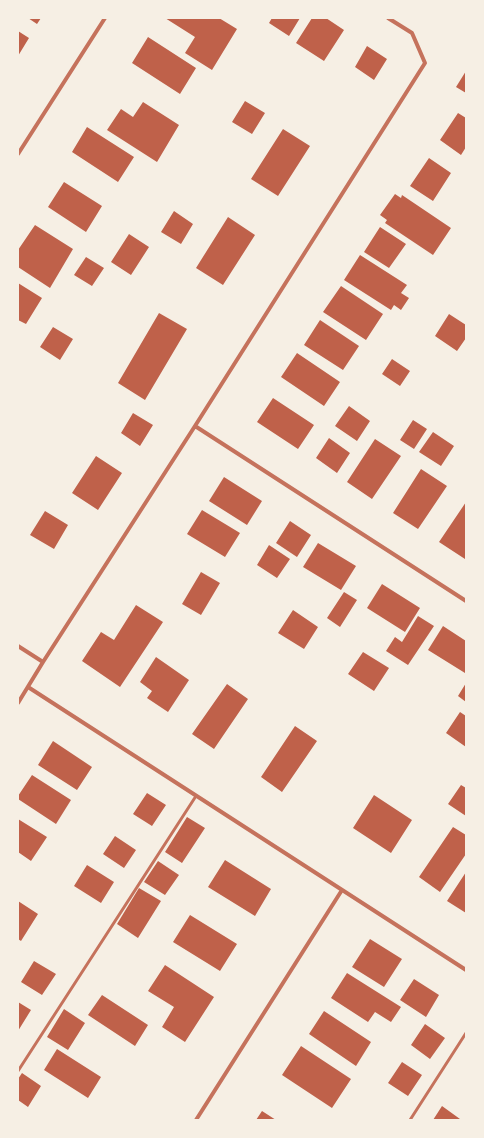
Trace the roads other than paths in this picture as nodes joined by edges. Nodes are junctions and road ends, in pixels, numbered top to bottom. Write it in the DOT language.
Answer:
graph roads {
  1 [pos="105,18"];
  2 [pos="388,18"];
  3 [pos="18,154"];
  4 [pos="195,426"];
  5 [pos="466,601"];
  6 [pos="18,646"];
  7 [pos="43,662"];
  8 [pos="28,687"];
  9 [pos="18,703"];
  10 [pos="196,796"];
  11 [pos="342,890"];
  12 [pos="466,970"];
  13 [pos="466,1033"];
  14 [pos="18,1071"];
  15 [pos="196,1120"];
  16 [pos="410,1120"];
  1 -- 3 [label="street"];
  2 -- 4 [label="street"];
  4 -- 5 [label="street"];
  4 -- 7 [label="street"];
  6 -- 7 [label="street"];
  7 -- 8 [label="street"];
  8 -- 9 [label="street"];
  8 -- 10 [label="street"];
  10 -- 11 [label="street"];
  10 -- 14 [label="lane"];
  11 -- 12 [label="street"];
  11 -- 15 [label="street"];
  13 -- 16 [label="lane"];
}
